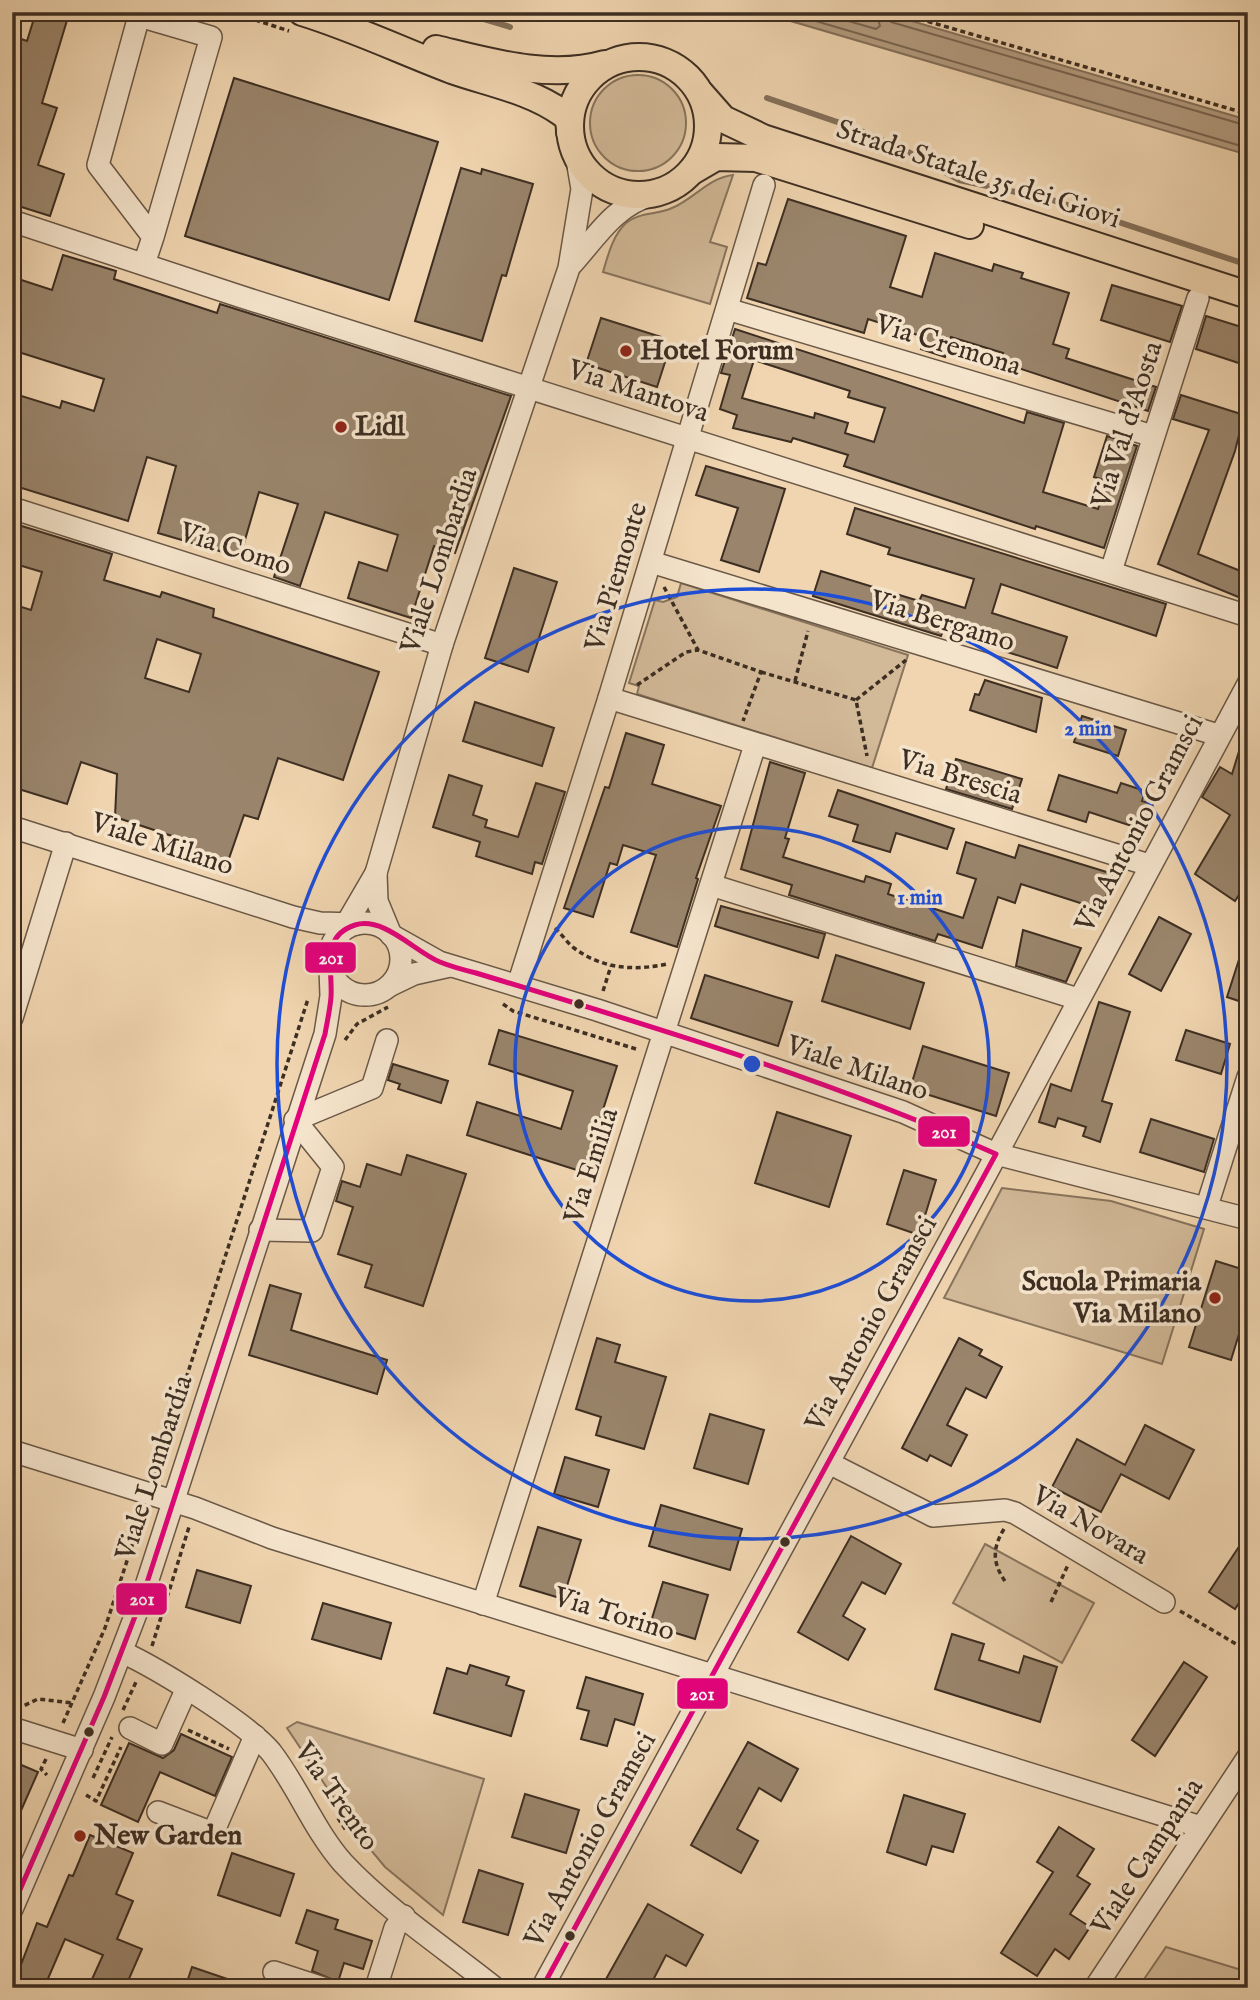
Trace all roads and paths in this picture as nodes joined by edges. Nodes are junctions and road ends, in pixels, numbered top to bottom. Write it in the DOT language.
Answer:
graph roads {
  1 [pos="302,12"];
  2 [pos="895,12"];
  3 [pos="367,34"];
  4 [pos="617,60"];
  5 [pos="701,94"];
  6 [pos="1248,114"];
  7 [pos="573,143"];
  8 [pos="692,171"];
  9 [pos="764,185"];
  10 [pos="654,194"];
  11 [pos="12,221"];
  12 [pos="153,237"];
  13 [pos="144,264"];
  14 [pos="569,268"];
  15 [pos="1248,295"];
  16 [pos="1198,298"];
  17 [pos="727,309"];
  18 [pos="1248,314"];
  19 [pos="531,388"];
  20 [pos="1153,436"];
  21 [pos="689,437"];
  22 [pos="12,508"];
  23 [pos="661,565"];
  24 [pos="1111,570"];
  25 [pos="813,612"];
  26 [pos="1248,616"];
  27 [pos="442,645"];
  28 [pos="698,650"];
  29 [pos="919,664"];
  30 [pos="761,671"];
  31 [pos="794,681"];
  32 [pos="1248,684"];
  33 [pos="856,700"];
  34 [pos="617,701"];
  35 [pos="1218,736"];
  36 [pos="746,742"];
  37 [pos="866,779"];
  38 [pos="12,827"];
  39 [pos="66,843"];
  40 [pos="1149,865"];
  41 [pos="376,873"];
  42 [pos="711,885"];
  43 [pos="293,917"];
  44 [pos="538,921"];
  45 [pos="350,927"];
  46 [pos="391,935"];
  47 [pos="686,959"];
  48 [pos="450,966"];
  49 [pos="611,966"];
  50 [pos="330,967"];
  51 [pos="518,985"];
  52 [pos="311,990"];
  53 [pos="386,995"];
  54 [pos="1078,999"];
  55 [pos="502,1004"];
  56 [pos="597,1010"];
  57 [pos="12,1018"];
  58 [pos="663,1032"];
  59 [pos="325,1034"];
  60 [pos="387,1040"];
  61 [pos="343,1047"];
  62 [pos="636,1049"];
  63 [pos="1248,1077"];
  64 [pos="295,1120"];
  65 [pos="996,1154"];
  66 [pos="1207,1206"];
  67 [pos="1248,1219"];
  68 [pos="260,1230"];
  69 [pos="12,1451"];
  70 [pos="829,1463"];
  71 [pos="149,1494"];
  72 [pos="173,1502"];
  73 [pos="195,1508"];
  74 [pos="1014,1513"];
  75 [pos="1077,1550"];
  76 [pos="1007,1584"];
  77 [pos="1051,1602"];
  78 [pos="1164,1602"];
  79 [pos="483,1604"];
  80 [pos="150,1651"];
  81 [pos="1248,1651"];
  82 [pos="122,1652"];
  83 [pos="713,1674"];
  84 [pos="186,1690"];
  85 [pos="72,1703"];
  86 [pos="12,1714"];
  87 [pos="170,1722"];
  88 [pos="12,1728"];
  89 [pos="120,1728"];
  90 [pos="255,1736"];
  91 [pos="54,1741"];
  92 [pos="230,1749"];
  93 [pos="82,1750"];
  94 [pos="1248,1757"];
  95 [pos="52,1779"];
  96 [pos="77,1791"];
  97 [pos="86,1795"];
  98 [pos="158,1812"];
  99 [pos="336,1815"];
  100 [pos="1201,1827"];
  101 [pos="354,1842"];
  102 [pos="12,1909"];
  103 [pos="404,1916"];
  104 [pos="274,1972"];
  105 [pos="323,1988"];
  106 [pos="376,1988"];
  107 [pos="495,1988"];
  108 [pos="542,1988"];
  109 [pos="1095,1988"];
  1 -- 3 [label="main road"];
  2 -- 6 [label="path"];
  3 -- 4 [label="main road"];
  3 -- 7 [label="main road"];
  4 -- 5 [label="main road"];
  4 -- 7 [label="main road"];
  5 -- 8 [label="main road"];
  5 -- 15 [label="main road, Strada Statale 35 dei Giovi"];
  7 -- 10 [label="main road"];
  7 -- 14 [label="street, Viale Lombardia"];
  8 -- 10 [label="main road"];
  8 -- 16 [label="main road, Strada Statale 35 dei Giovi"];
  9 -- 17 [label="street, Via Piemonte"];
  10 -- 14 [label="street, Viale Lombardia"];
  11 -- 13 [label="street, Via Mantova"];
  12 -- 12 [label="street"];
  12 -- 13 [label="street"];
  13 -- 19 [label="street, Via Mantova"];
  14 -- 19 [label="street, Viale Lombardia"];
  16 -- 18 [label="main road, Strada Statale 35 dei Giovi"];
  16 -- 20 [label="street, Via Val d'Aosta"];
  17 -- 20 [label="street, Via Cremona"];
  17 -- 21 [label="street, Via Piemonte"];
  19 -- 21 [label="street, Via Mantova"];
  19 -- 27 [label="street, Viale Lombardia"];
  20 -- 24 [label="street, Via Val d'Aosta"];
  21 -- 23 [label="street, Via Piemonte"];
  21 -- 24 [label="street, Via Mantova"];
  22 -- 27 [label="street, Via Como"];
  23 -- 25 [label="street, Via Bergamo"];
  23 -- 28 [label="path"];
  23 -- 34 [label="street, Via Piemonte"];
  24 -- 26 [label="street, Via Mantova"];
  25 -- 31 [label="path"];
  25 -- 35 [label="street, Via Bergamo"];
  27 -- 41 [label="street, Viale Lombardia"];
  28 -- 30 [label="path"];
  28 -- 34 [label="path"];
  29 -- 33 [label="path"];
  30 -- 31 [label="path"];
  30 -- 36 [label="path"];
  31 -- 33 [label="path"];
  32 -- 35 [label="street, Via Antonio Gramsci"];
  33 -- 37 [label="path"];
  34 -- 36 [label="street, Via Brescia"];
  34 -- 44 [label="street, Via Piemonte"];
  35 -- 40 [label="street, Via Antonio Gramsci"];
  36 -- 37 [label="street, Via Brescia"];
  36 -- 42 [label="street, Via Emilia"];
  37 -- 40 [label="street, Via Brescia"];
  38 -- 39 [label="street, Viale Milano"];
  39 -- 43 [label="street, Viale Milano"];
  39 -- 57 [label="street"];
  40 -- 54 [label="street, Via Antonio Gramsci"];
  41 -- 45 [label="street, Viale Lombardia"];
  41 -- 46 [label="street, Viale Lombardia"];
  42 -- 47 [label="street, Via Emilia"];
  42 -- 54 [label="street"];
  43 -- 45 [label="street"];
  43 -- 50 [label="street"];
  44 -- 49 [label="path"];
  44 -- 51 [label="street, Via Piemonte"];
  45 -- 46 [label="street"];
  45 -- 50 [label="street"];
  46 -- 48 [label="street, Viale Milano"];
  46 -- 53 [label="street"];
  47 -- 49 [label="path"];
  47 -- 58 [label="street, Via Emilia"];
  48 -- 51 [label="street, Viale Milano"];
  48 -- 53 [label="street, Viale Milano"];
  49 -- 56 [label="path"];
  50 -- 53 [label="street"];
  50 -- 59 [label="street, Viale Lombardia"];
  51 -- 56 [label="street, Viale Milano"];
  52 -- 71 [label="path"];
  53 -- 59 [label="street, Viale Lombardia"];
  53 -- 61 [label="path"];
  54 -- 65 [label="street, Via Antonio Gramsci"];
  55 -- 62 [label="path"];
  56 -- 58 [label="street, Viale Milano"];
  58 -- 65 [label="street, Viale Milano"];
  58 -- 79 [label="street, Via Emilia"];
  59 -- 64 [label="street, Viale Lombardia"];
  60 -- 64 [label="street"];
  63 -- 66 [label="street"];
  64 -- 68 [label="street, Viale Lombardia"];
  64 -- 68 [label="street"];
  65 -- 66 [label="street, Viale Milano"];
  65 -- 70 [label="street, Via Antonio Gramsci"];
  66 -- 67 [label="street, Viale Milano"];
  68 -- 72 [label="street, Viale Lombardia"];
  69 -- 71 [label="street, Via Torino"];
  70 -- 74 [label="street, Via Novara"];
  70 -- 83 [label="street, Via Antonio Gramsci"];
  71 -- 72 [label="street, Via Torino"];
  71 -- 85 [label="path"];
  72 -- 73 [label="street, Via Torino"];
  72 -- 82 [label="street, Viale Lombardia"];
  73 -- 79 [label="street, Via Torino"];
  73 -- 80 [label="path"];
  74 -- 75 [label="street, Via Novara"];
  74 -- 76 [label="path"];
  75 -- 77 [label="path"];
  75 -- 78 [label="street, Via Novara"];
  78 -- 81 [label="path"];
  79 -- 83 [label="street, Via Torino"];
  80 -- 82 [label="street, Via Trento"];
  80 -- 84 [label="street, Via Trento"];
  80 -- 89 [label="path"];
  82 -- 93 [label="street, Viale Lombardia"];
  83 -- 100 [label="street, Via Torino"];
  83 -- 108 [label="street, Via Antonio Gramsci"];
  84 -- 87 [label="street"];
  84 -- 90 [label="street, Via Trento"];
  85 -- 86 [label="path"];
  85 -- 91 [label="path"];
  87 -- 89 [label="street"];
  87 -- 92 [label="path"];
  88 -- 91 [label="street"];
  89 -- 97 [label="path"];
  89 -- 97 [label="path"];
  90 -- 98 [label="street"];
  90 -- 103 [label="street, Via Trento"];
  91 -- 93 [label="street"];
  91 -- 95 [label="path"];
  93 -- 102 [label="street, Viale Lombardia"];
  94 -- 100 [label="street, Viale Campania"];
  96 -- 97 [label="path"];
  99 -- 101 [label="path"];
  100 -- 109 [label="street, Viale Campania"];
  103 -- 106 [label="street"];
  103 -- 107 [label="street, Via Trento"];
  104 -- 105 [label="street"];
}
